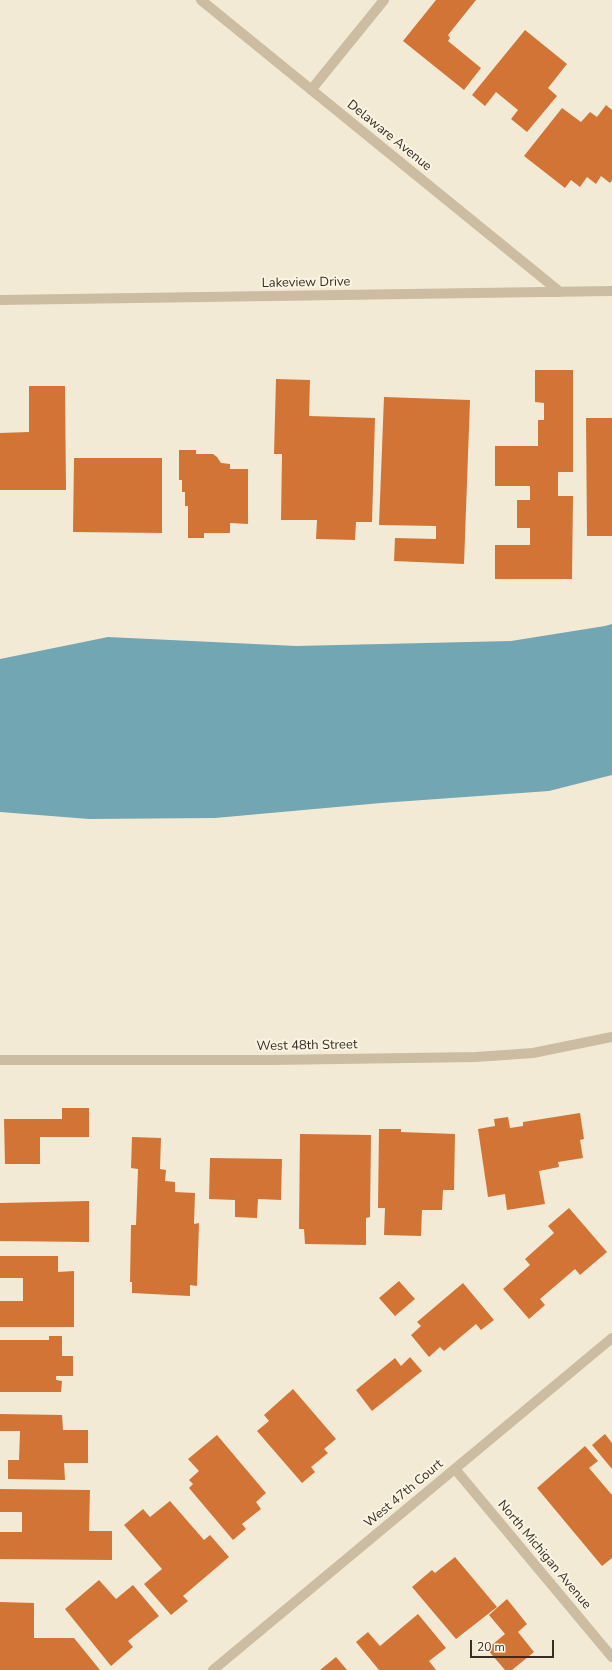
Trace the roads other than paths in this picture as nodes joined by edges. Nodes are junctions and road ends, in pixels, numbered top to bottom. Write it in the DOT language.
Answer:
graph roads {
  1 [pos="201,0"];
  2 [pos="384,0"];
  3 [pos="311,90"];
  4 [pos="612,291"];
  5 [pos="560,292"];
  6 [pos="0,300"];
  7 [pos="612,1037"];
  8 [pos="0,1060"];
  9 [pos="612,1338"];
  10 [pos="455,1469"];
  11 [pos="612,1657"];
  12 [pos="213,1670"];
  1 -- 3 [label="street, Delaware Avenue"];
  2 -- 3 [label="street"];
  3 -- 5 [label="street, Delaware Avenue"];
  4 -- 5 [label="street, Lakeview Drive"];
  5 -- 6 [label="street, Lakeview Drive"];
  7 -- 8 [label="street, West 48th Street"];
  9 -- 10 [label="street, West 47th Court"];
  10 -- 11 [label="street, North Michigan Avenue"];
  10 -- 12 [label="street, West 47th Court"];
}
